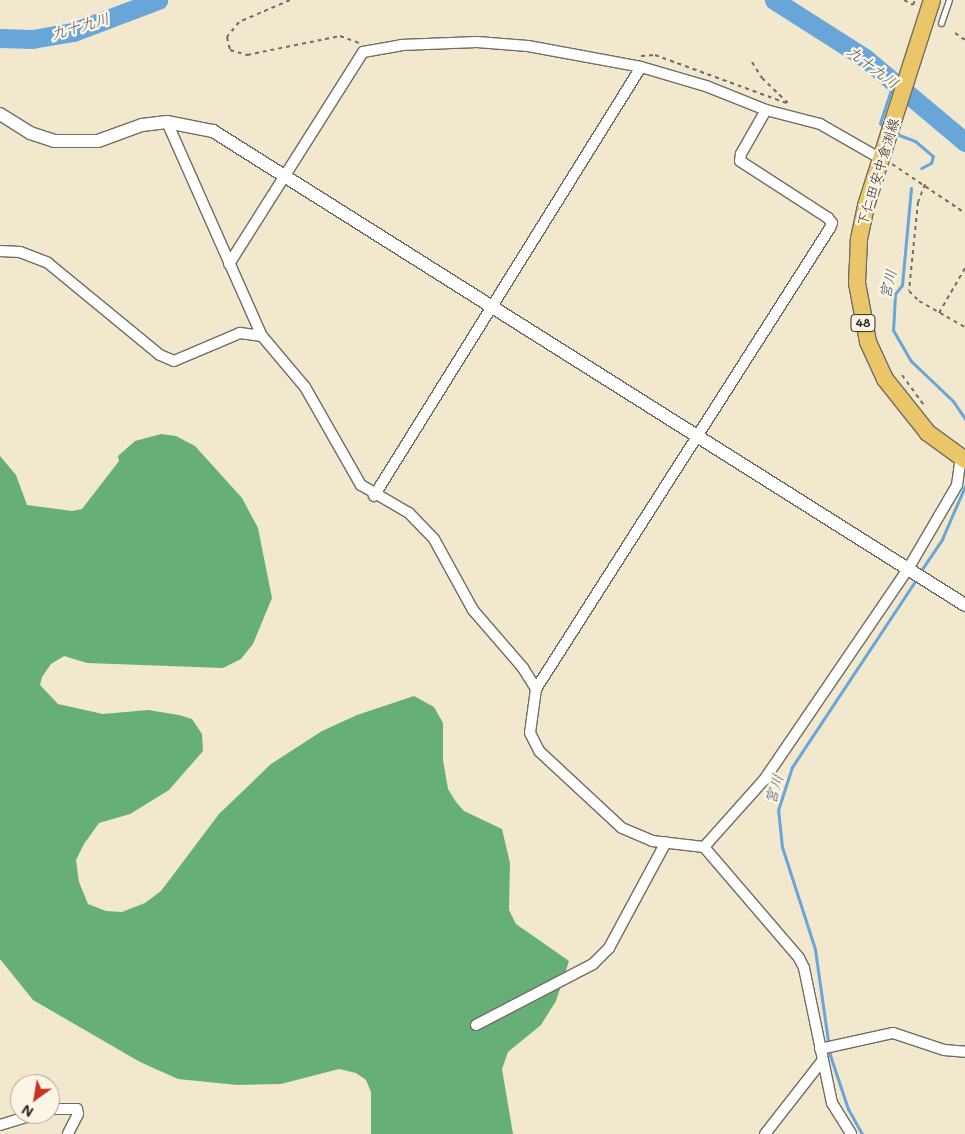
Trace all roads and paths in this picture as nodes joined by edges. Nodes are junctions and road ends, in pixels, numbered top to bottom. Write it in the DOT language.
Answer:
graph roads {
  1 [pos="290,0"];
  2 [pos="904,0"];
  3 [pos="915,0"];
  4 [pos="932,0"];
  5 [pos="949,0"];
  6 [pos="934,20"];
  7 [pos="955,33"];
  8 [pos="965,40"];
  9 [pos="363,52"];
  10 [pos="752,62"];
  11 [pos="642,67"];
  12 [pos="796,109"];
  13 [pos="766,110"];
  14 [pos="0,114"];
  15 [pos="167,122"];
  16 [pos="884,158"];
  17 [pos="284,174"];
  18 [pos="925,184"];
  19 [pos="965,213"];
  20 [pos="0,251"];
  21 [pos="230,264"];
  22 [pos="965,268"];
  23 [pos="491,304"];
  24 [pos="940,313"];
  25 [pos="965,327"];
  26 [pos="262,336"];
  27 [pos="698,436"];
  28 [pos="963,459"];
  29 [pos="374,496"];
  30 [pos="910,570"];
  31 [pos="965,605"];
  32 [pos="536,690"];
  33 [pos="666,842"];
  34 [pos="704,847"];
  35 [pos="476,1025"];
  36 [pos="820,1049"];
  37 [pos="965,1052"];
  38 [pos="822,1061"];
  39 [pos="60,1110"];
  40 [pos="68,1134"];
  41 [pos="765,1134"];
  42 [pos="851,1134"];
  1 -- 9 [label="path"];
  2 -- 3 [label="path"];
  4 -- 6 [label="main road, 下仁田安中倉渕線 / 48"];
  5 -- 6 [label="lane"];
  6 -- 16 [label="main road, 下仁田安中倉渕線 / 48"];
  7 -- 8 [label="path"];
  9 -- 11 [label="street"];
  9 -- 17 [label="street"];
  10 -- 12 [label="path"];
  11 -- 13 [label="street"];
  11 -- 23 [label="street"];
  13 -- 16 [label="street"];
  13 -- 27 [label="street"];
  14 -- 15 [label="street"];
  15 -- 17 [label="street"];
  15 -- 21 [label="street"];
  16 -- 18 [label="path"];
  16 -- 28 [label="main road, 下仁田安中倉渕線 / 48"];
  17 -- 21 [label="street"];
  17 -- 23 [label="street"];
  18 -- 19 [label="path"];
  18 -- 24 [label="path"];
  20 -- 26 [label="street"];
  21 -- 26 [label="street"];
  22 -- 24 [label="path"];
  23 -- 27 [label="street"];
  23 -- 29 [label="street"];
  24 -- 25 [label="path"];
  26 -- 29 [label="street"];
  27 -- 30 [label="street"];
  27 -- 32 [label="street"];
  28 -- 30 [label="street"];
  29 -- 32 [label="street"];
  30 -- 31 [label="street"];
  30 -- 34 [label="street"];
  32 -- 33 [label="street"];
  33 -- 34 [label="street"];
  33 -- 35 [label="street"];
  34 -- 36 [label="street"];
  36 -- 37 [label="street"];
  36 -- 38 [label="street"];
  38 -- 41 [label="street"];
  38 -- 42 [label="street"];
  39 -- 40 [label="street"];
}
